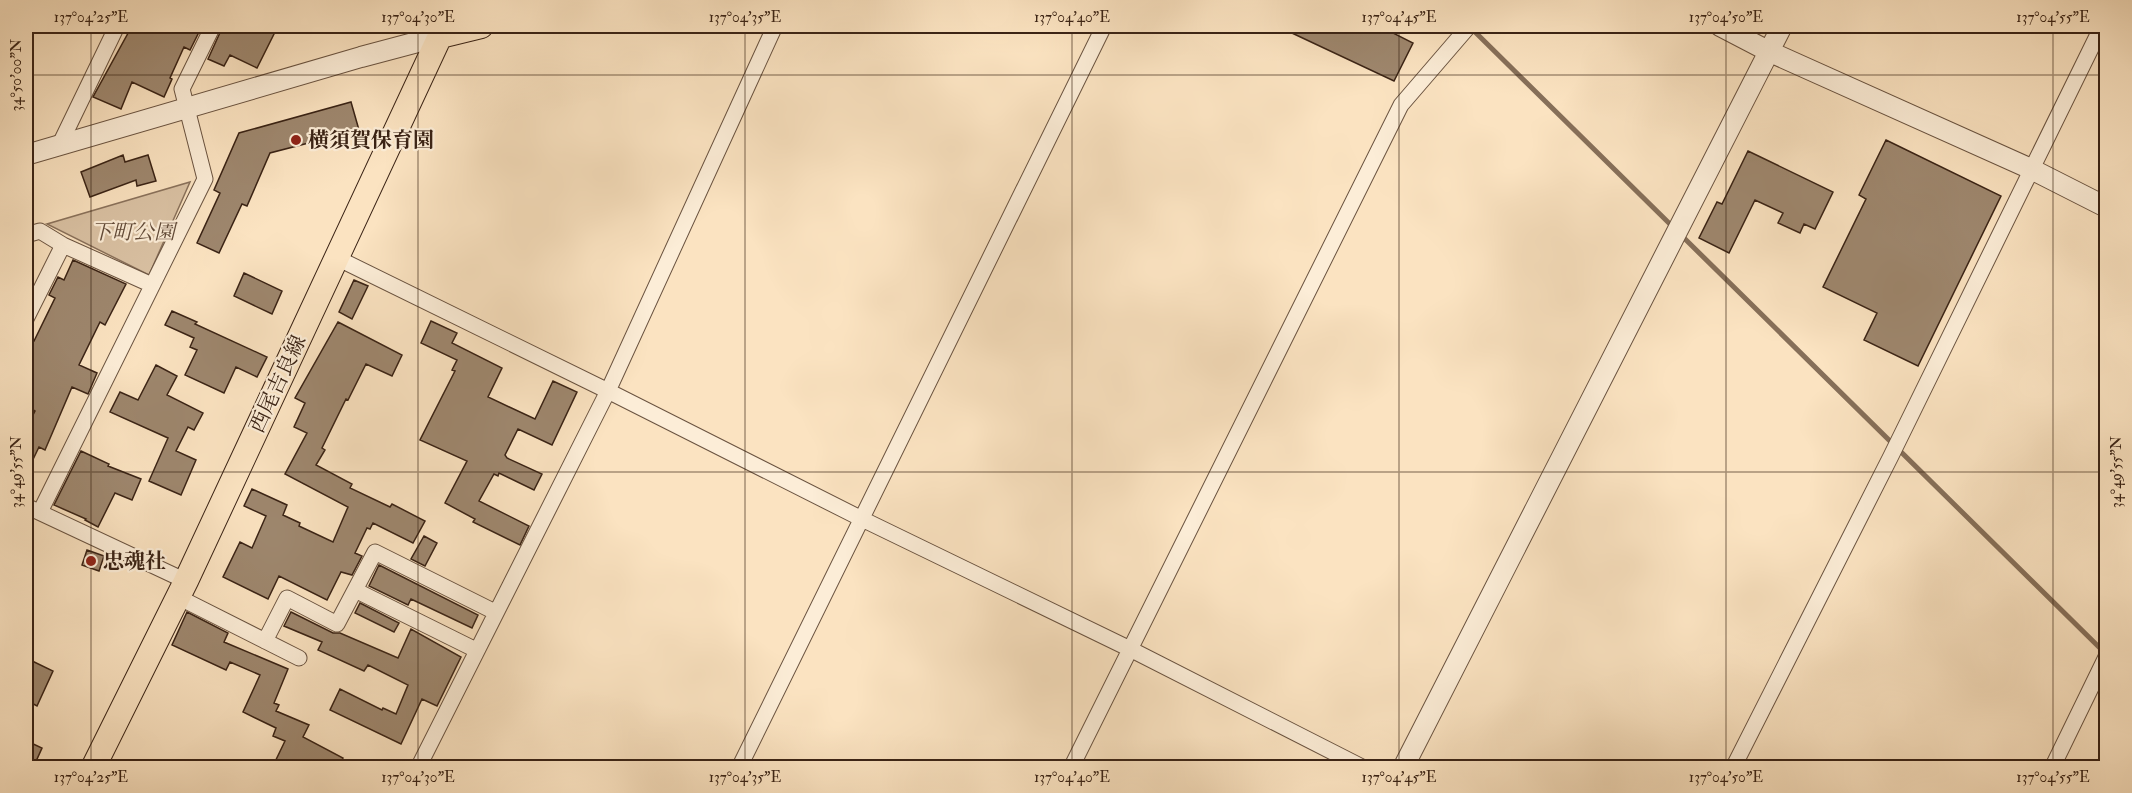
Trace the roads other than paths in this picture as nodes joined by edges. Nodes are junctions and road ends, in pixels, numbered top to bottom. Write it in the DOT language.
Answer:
graph roads {
  1 [pos="117,26"];
  2 [pos="213,26"];
  3 [pos="481,26"];
  4 [pos="775,26"];
  5 [pos="1104,26"];
  6 [pos="1720,26"];
  7 [pos="1782,26"];
  8 [pos="2102,26"];
  9 [pos="1465,30"];
  10 [pos="442,31"];
  11 [pos="1768,51"];
  12 [pos="188,107"];
  13 [pos="60,144"];
  14 [pos="26,155"];
  15 [pos="2031,169"];
  16 [pos="2106,207"];
  17 [pos="26,236"];
  18 [pos="63,245"];
  19 [pos="337,258"];
  20 [pos="152,285"];
  21 [pos="26,319"];
  22 [pos="608,391"];
  23 [pos="33,509"];
  24 [pos="862,519"];
  25 [pos="182,589"];
  26 [pos="355,590"];
  27 [pos="495,612"];
  28 [pos="265,641"];
  29 [pos="1130,649"];
  30 [pos="476,650"];
  31 [pos="299,658"];
  32 [pos="2104,662"];
  33 [pos="93,768"];
  34 [pos="418,768"];
  35 [pos="739,768"];
  36 [pos="1071,768"];
  37 [pos="1364,768"];
  38 [pos="1403,768"];
  39 [pos="1733,768"];
  40 [pos="2052,768"];
  1 -- 13 [label="street"];
  2 -- 12 [label="street"];
  3 -- 10 [label="main road"];
  4 -- 22 [label="street"];
  5 -- 24 [label="street"];
  6 -- 11 [label="street"];
  7 -- 11 [label="street"];
  8 -- 15 [label="street"];
  9 -- 29 [label="street"];
  10 -- 12 [label="street"];
  10 -- 19 [label="main road, 西尾吉良線"];
  11 -- 15 [label="street"];
  11 -- 38 [label="street"];
  12 -- 13 [label="street"];
  12 -- 20 [label="street"];
  13 -- 14 [label="street"];
  15 -- 16 [label="street"];
  15 -- 39 [label="street"];
  17 -- 18 [label="street"];
  18 -- 20 [label="street"];
  18 -- 21 [label="street"];
  19 -- 22 [label="street"];
  19 -- 25 [label="main road, 西尾吉良線"];
  20 -- 23 [label="street"];
  22 -- 24 [label="street"];
  22 -- 27 [label="street"];
  23 -- 25 [label="street"];
  24 -- 29 [label="street"];
  24 -- 35 [label="street"];
  25 -- 28 [label="street"];
  25 -- 33 [label="main road, 西尾吉良線"];
  26 -- 27 [label="street"];
  26 -- 28 [label="street"];
  26 -- 30 [label="street"];
  27 -- 30 [label="street"];
  28 -- 31 [label="street"];
  29 -- 36 [label="street"];
  29 -- 37 [label="street"];
  30 -- 34 [label="street"];
  32 -- 40 [label="street"];
}
